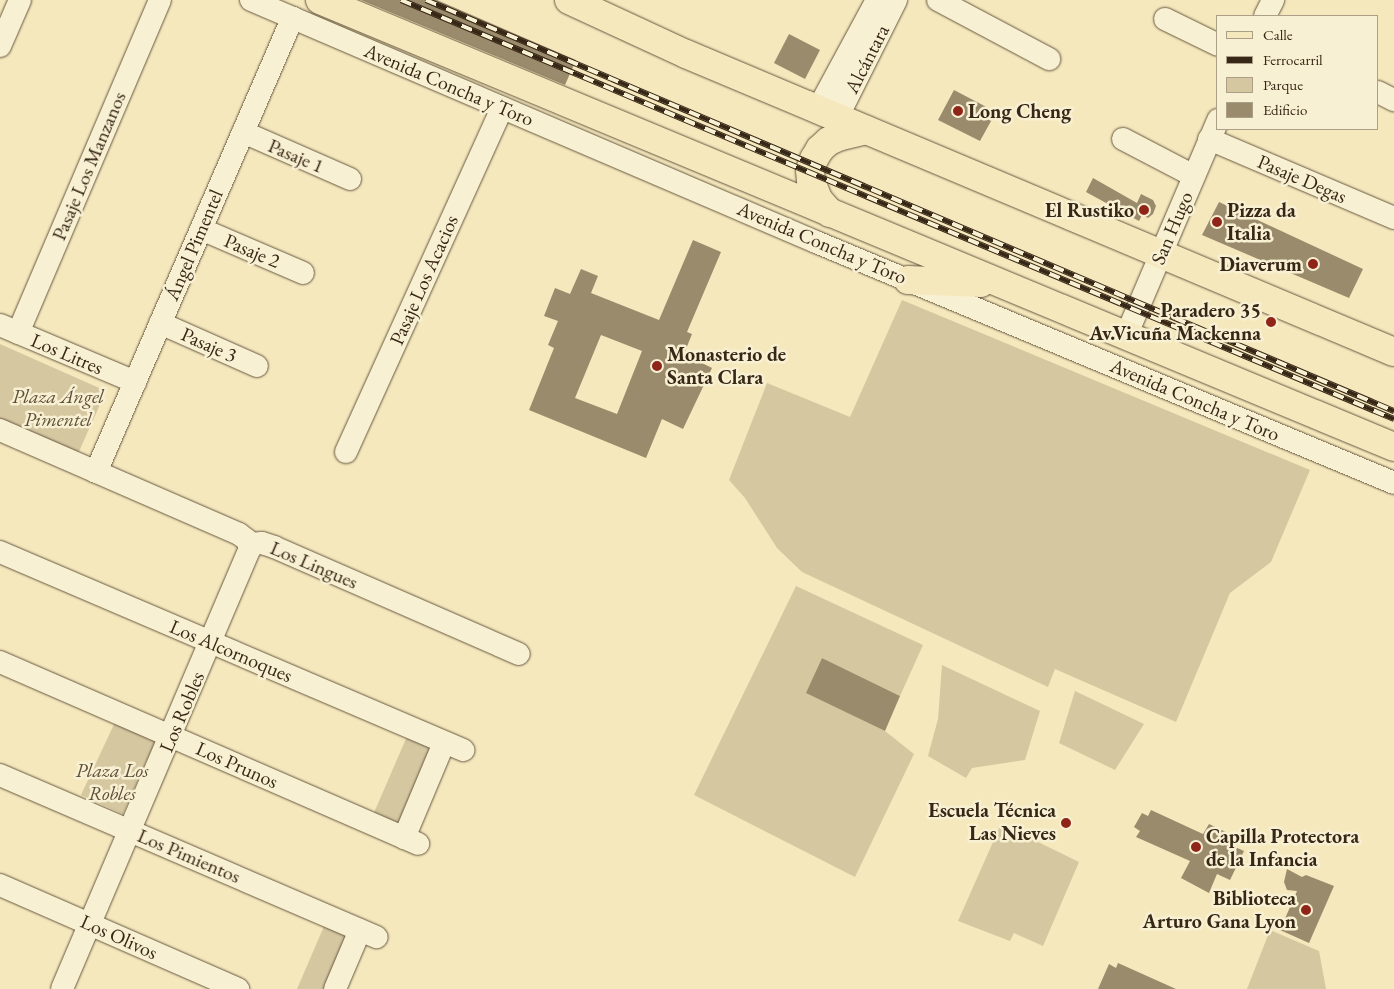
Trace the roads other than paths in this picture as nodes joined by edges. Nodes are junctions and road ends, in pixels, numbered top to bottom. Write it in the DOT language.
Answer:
graph roads {
  1 [pos="20,0"];
  2 [pos="160,0"];
  3 [pos="251,0"];
  4 [pos="320,0"];
  5 [pos="569,0"];
  6 [pos="877,0"];
  7 [pos="896,0"];
  8 [pos="938,0"];
  9 [pos="1273,0"];
  10 [pos="1266,15"];
  11 [pos="292,18"];
  12 [pos="1165,19"];
  13 [pos="1216,44"];
  14 [pos="0,46"];
  15 [pos="1049,59"];
  16 [pos="1379,92"];
  17 [pos="1394,100"];
  18 [pos="502,108"];
  19 [pos="827,114"];
  20 [pos="866,130"];
  21 [pos="1214,130"];
  22 [pos="243,132"];
  23 [pos="1123,139"];
  24 [pos="1194,176"];
  25 [pos="350,179"];
  26 [pos="830,214"];
  27 [pos="1394,218"];
  28 [pos="201,229"];
  29 [pos="1162,254"];
  30 [pos="303,273"];
  31 [pos="908,280"];
  32 [pos="1001,284"];
  33 [pos="160,323"];
  34 [pos="9,329"];
  35 [pos="1126,336"];
  36 [pos="1394,352"];
  37 [pos="257,366"];
  38 [pos="134,382"];
  39 [pos="0,430"];
  40 [pos="1389,447"];
  41 [pos="346,452"];
  42 [pos="96,472"];
  43 [pos="1394,483"];
  44 [pos="249,544"];
  45 [pos="0,552"];
  46 [pos="211,643"];
  47 [pos="519,654"];
  48 [pos="0,662"];
  49 [pos="171,736"];
  50 [pos="0,775"];
  51 [pos="130,831"];
  52 [pos="411,841"];
  53 [pos="0,885"];
  54 [pos="90,925"];
  55 [pos="62,989"];
  56 [pos="238,989"];
  57 [pos="335,989"];
  1 -- 14 [label="street"];
  2 -- 34 [label="street, Pasaje Los Manzanos"];
  3 -- 11 [label="street, Avenida Concha y Toro"];
  4 -- 26 [label="main road, Avenida Concha y Toro"];
  5 -- 19 [label="main road"];
  6 -- 19 [label="street, Alcántara"];
  7 -- 19 [label="street, Alcántara"];
  8 -- 15 [label="street"];
  9 -- 10 [label="street"];
  11 -- 18 [label="street, Avenida Concha y Toro"];
  11 -- 22 [label="street, Ángel Pimentel"];
  12 -- 13 [label="street"];
  16 -- 17 [label="street"];
  18 -- 31 [label="street, Avenida Concha y Toro"];
  18 -- 41 [label="street, Pasaje Los Acacios"];
  19 -- 20 [label="main road"];
  20 -- 26 [label="main road"];
  20 -- 29 [label="main road"];
  21 -- 24 [label="street, San Hugo"];
  21 -- 27 [label="street, Pasaje Degas"];
  22 -- 25 [label="street, Pasaje 1"];
  22 -- 28 [label="street, Ángel Pimentel"];
  23 -- 24 [label="street"];
  24 -- 29 [label="street, San Hugo"];
  26 -- 32 [label="main road, Avenida Concha y Toro"];
  28 -- 30 [label="street, Pasaje 2"];
  28 -- 33 [label="street, Ángel Pimentel"];
  29 -- 35 [label="street, San Hugo"];
  29 -- 36 [label="main road"];
  31 -- 32 [label="main road"];
  31 -- 43 [label="street, Avenida Concha y Toro"];
  32 -- 35 [label="main road, Avenida Concha y Toro"];
  33 -- 37 [label="street, Pasaje 3"];
  33 -- 38 [label="street, Ángel Pimentel"];
  34 -- 38 [label="street, Los Litres"];
  35 -- 40 [label="main road, Avenida Concha y Toro"];
  38 -- 42 [label="street, Ángel Pimentel"];
  39 -- 42 [label="street, Los Lingues"];
  42 -- 44 [label="street, Los Lingues"];
  44 -- 46 [label="street, Los Robles"];
  44 -- 47 [label="street, Los Lingues"];
  45 -- 46 [label="street, Los Alcornoques"];
  46 -- 49 [label="street, Los Robles"];
  46 -- 52 [label="street, Los Alcornoques"];
  48 -- 49 [label="street, Los Prunos"];
  49 -- 51 [label="street, Los Robles"];
  49 -- 52 [label="street, Los Prunos"];
  50 -- 51 [label="street, Los Pimientos"];
  51 -- 54 [label="street, Los Robles"];
  51 -- 57 [label="street, Los Pimientos"];
  53 -- 54 [label="street, Los Olivos"];
  54 -- 55 [label="street, Los Robles"];
  54 -- 56 [label="street, Los Olivos"];
}
